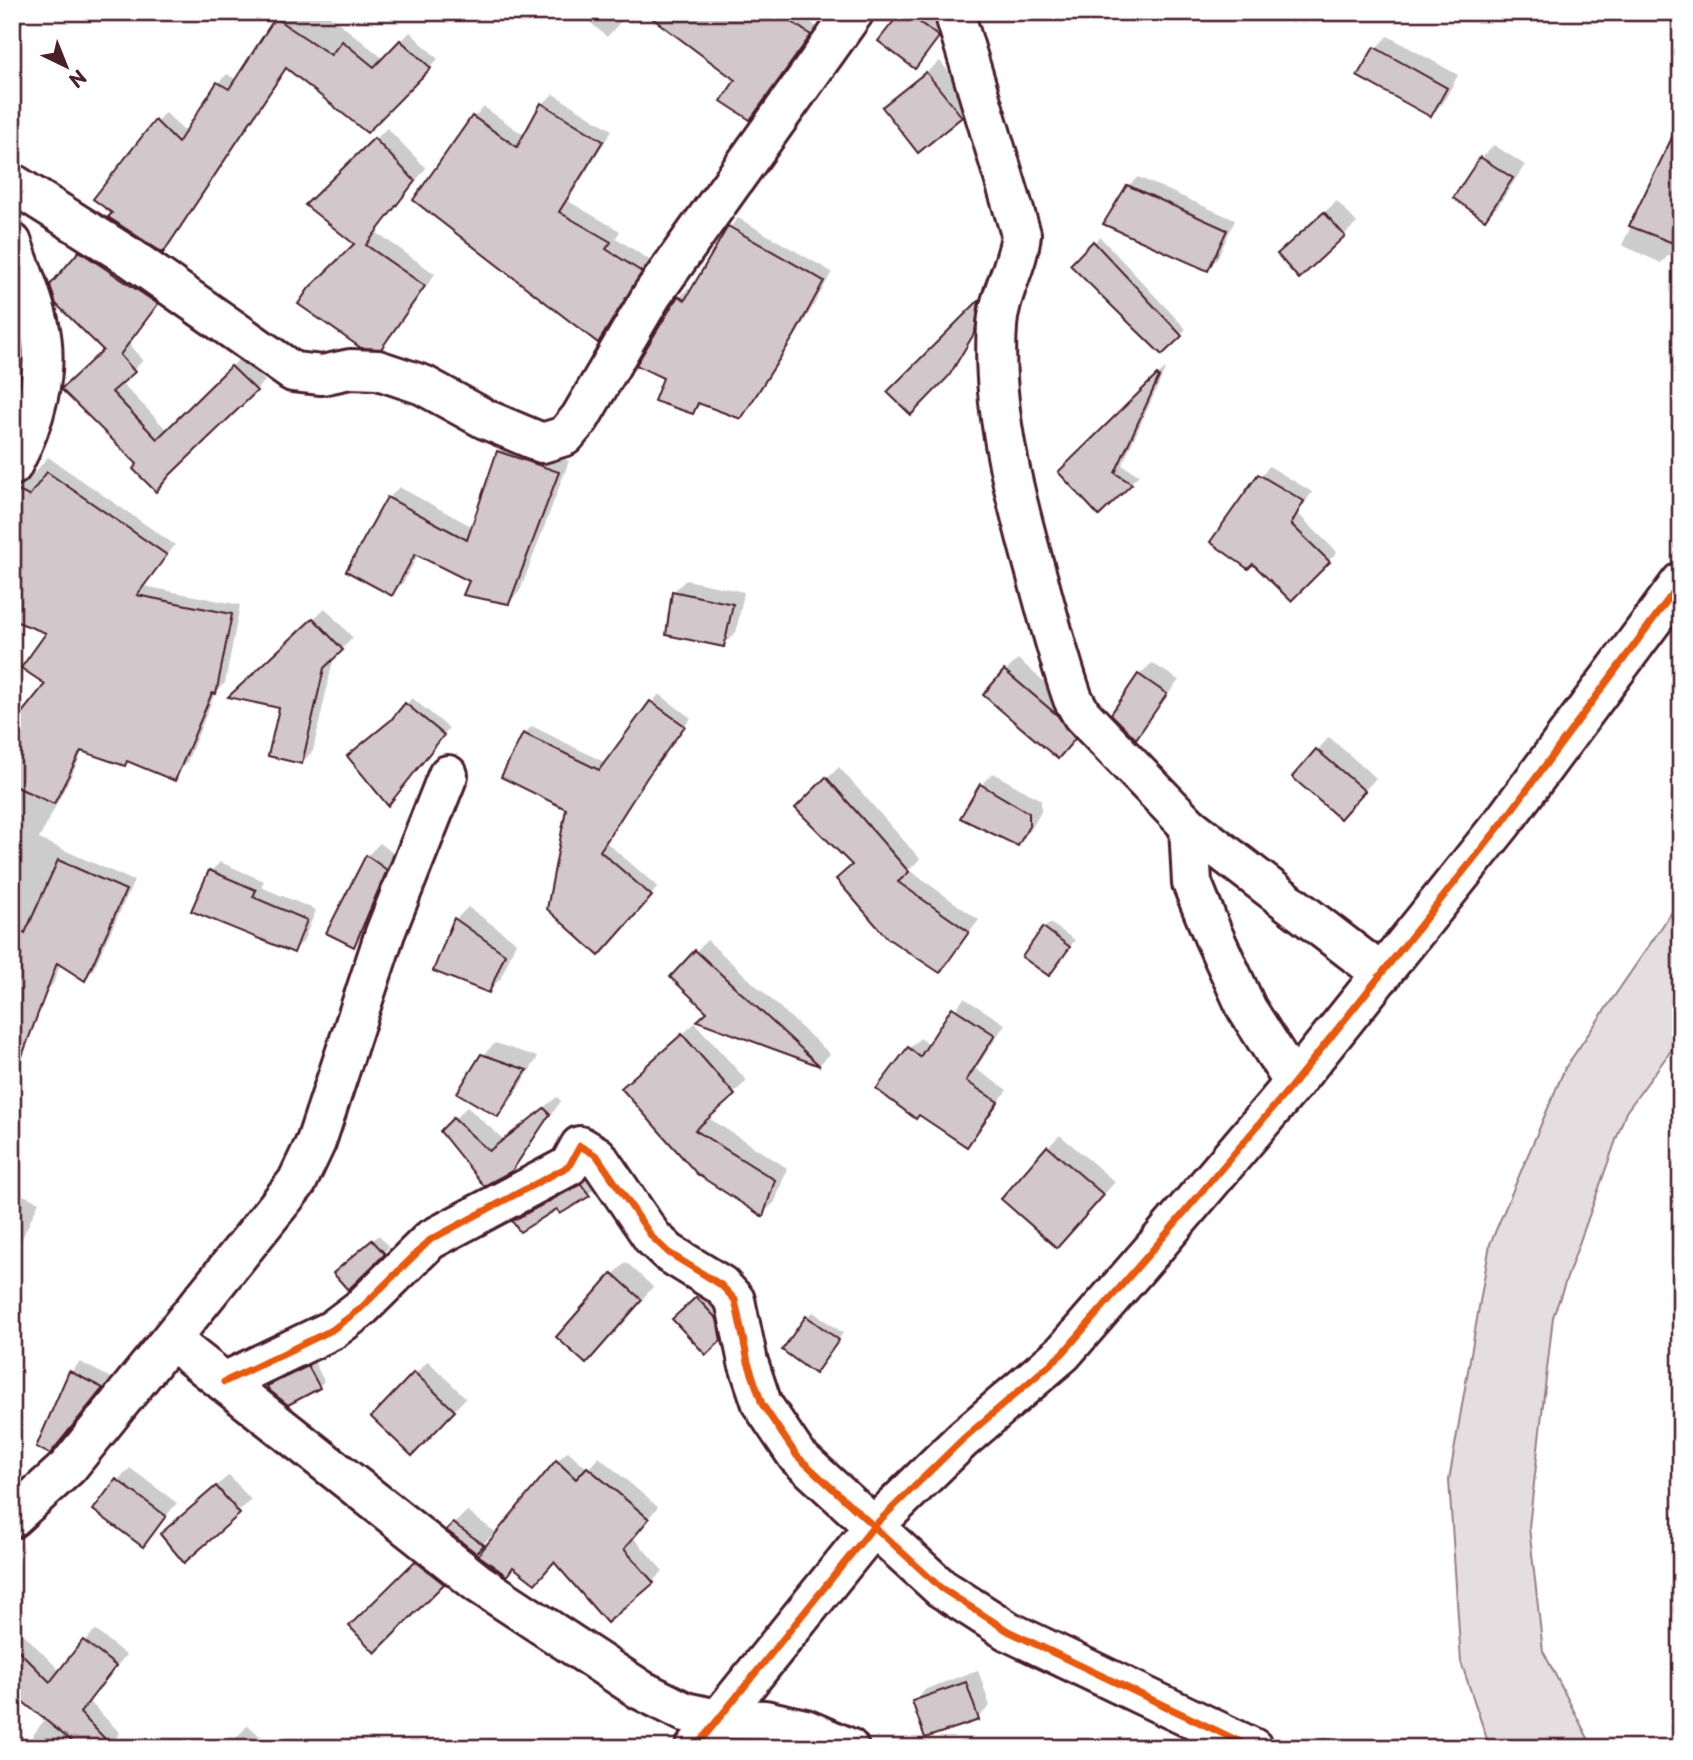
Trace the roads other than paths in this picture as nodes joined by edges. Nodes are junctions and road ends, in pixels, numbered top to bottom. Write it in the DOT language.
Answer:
graph roads {
  1 [pos="854,12"];
  2 [pos="954,12"];
  3 [pos="12,183"];
  4 [pos="12,243"];
  5 [pos="12,466"];
  6 [pos="1681,582"];
  7 [pos="447,775"];
  8 [pos="1189,826"];
  9 [pos="1382,974"];
  10 [pos="1294,1083"];
  11 [pos="171,1340"];
  12 [pos="224,1382"];
  13 [pos="12,1518"];
  14 [pos="874,1526"];
  15 [pos="707,1734"];
  16 [pos="763,1734"];
  17 [pos="849,1748"];
  18 [pos="1253,1748"];
  1 -- 3 [label="street"];
  2 -- 8 [label="street"];
  4 -- 5 [label="street"];
  6 -- 9 [label="street"];
  7 -- 11 [label="street"];
  8 -- 9 [label="street"];
  8 -- 10 [label="street"];
  9 -- 10 [label="street"];
  10 -- 14 [label="street"];
  11 -- 12 [label="street"];
  11 -- 13 [label="street"];
  12 -- 14 [label="street"];
  12 -- 15 [label="street"];
  14 -- 15 [label="street"];
  14 -- 18 [label="street"];
  15 -- 16 [label="street"];
  16 -- 17 [label="street"];
}
